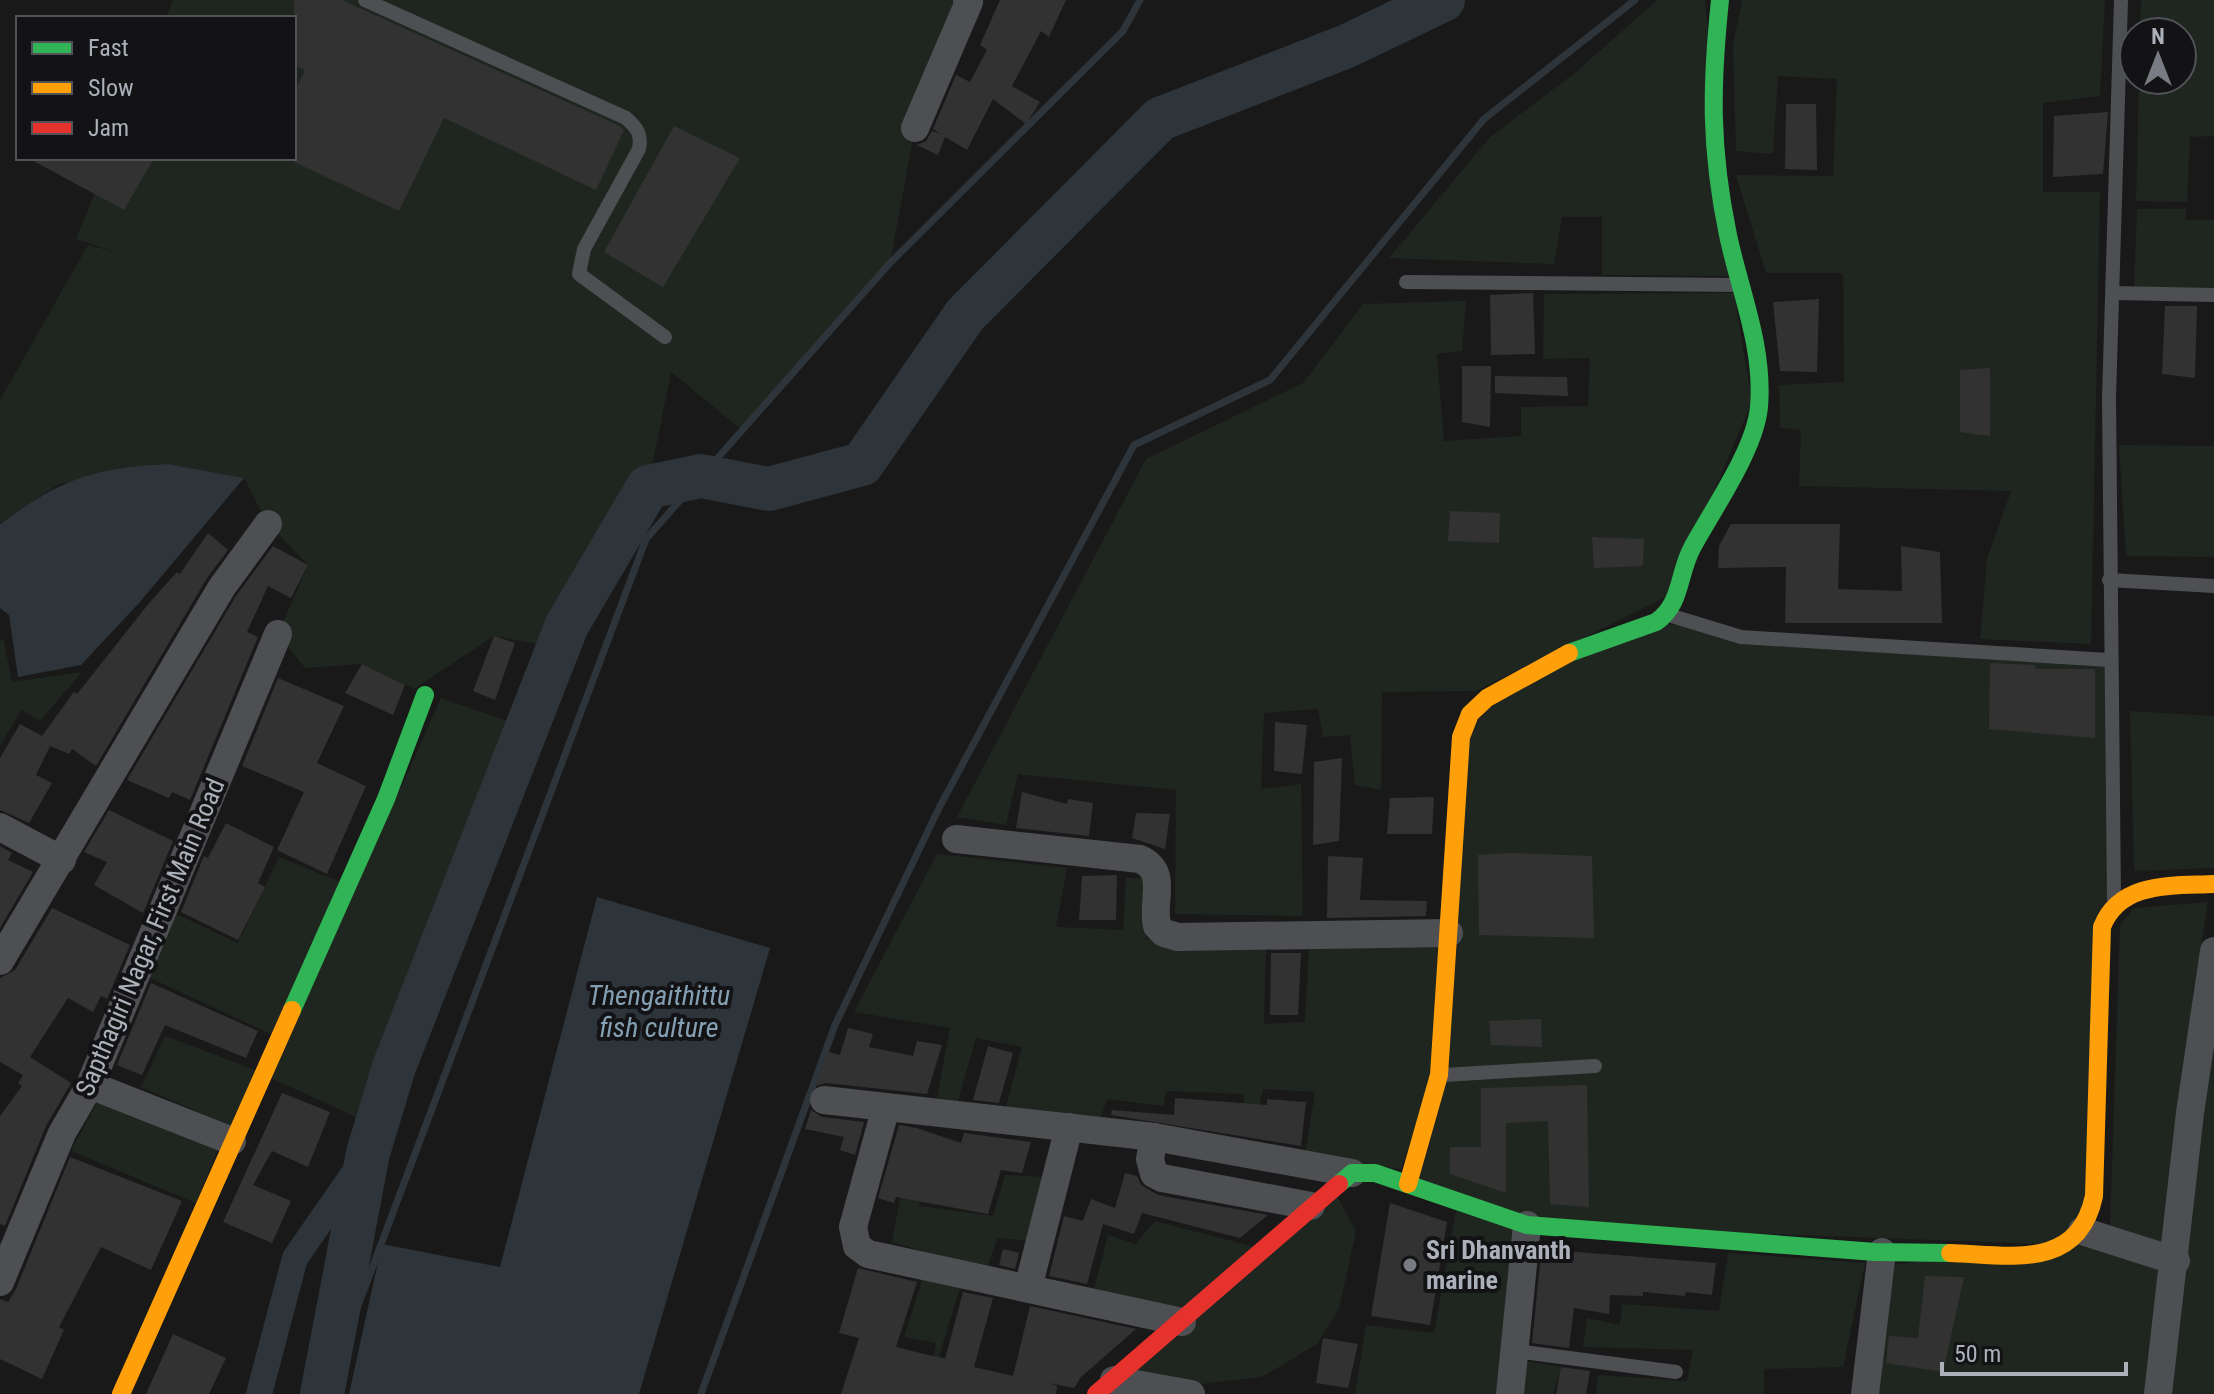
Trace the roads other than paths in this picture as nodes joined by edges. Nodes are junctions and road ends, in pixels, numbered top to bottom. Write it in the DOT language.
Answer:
graph roads {
  1 [pos="365,0"];
  2 [pos="967,0"];
  3 [pos="1720,0"];
  4 [pos="2121,0"];
  5 [pos="915,128"];
  6 [pos="1406,282"];
  7 [pos="1741,285"];
  8 [pos="2113,293"];
  9 [pos="2214,295"];
  10 [pos="665,337"];
  11 [pos="268,524"];
  12 [pos="2109,580"];
  13 [pos="2214,586"];
  14 [pos="1668,614"];
  15 [pos="278,634"];
  16 [pos="2109,660"];
  17 [pos="425,695"];
  18 [pos="0,827"];
  19 [pos="956,839"];
  20 [pos="62,860"];
  21 [pos="2214,884"];
  22 [pos="2114,902"];
  23 [pos="1449,933"];
  24 [pos="2214,951"];
  25 [pos="0,961"];
  26 [pos="1595,1066"];
  27 [pos="1439,1075"];
  28 [pos="90,1085"];
  29 [pos="824,1100"];
  30 [pos="886,1107"];
  31 [pos="1069,1127"];
  32 [pos="1154,1137"];
  33 [pos="232,1141"];
  34 [pos="1352,1173"];
  35 [pos="1408,1184"];
  36 [pos="1311,1206"];
  37 [pos="1527,1225"];
  38 [pos="2082,1231"];
  39 [pos="1882,1252"];
  40 [pos="2176,1261"];
  41 [pos="0,1282"];
  42 [pos="1028,1288"];
  43 [pos="1182,1322"];
  44 [pos="1515,1351"];
  45 [pos="1676,1372"];
  46 [pos="1105,1387"];
  47 [pos="121,1394"];
  48 [pos="1191,1394"];
  49 [pos="1510,1394"];
  50 [pos="1865,1394"];
  51 [pos="2158,1394"];
  1 -- 10 [label="lane"];
  2 -- 5 [label="street"];
  3 -- 7 [label="street"];
  4 -- 8 [label="lane"];
  6 -- 7 [label="lane"];
  7 -- 14 [label="street"];
  8 -- 9 [label="lane"];
  8 -- 12 [label="lane"];
  11 -- 20 [label="street"];
  12 -- 13 [label="lane"];
  12 -- 16 [label="lane"];
  14 -- 16 [label="lane"];
  14 -- 23 [label="street"];
  15 -- 28 [label="street, Sapthagiri Nagar, First Main Road"];
  16 -- 22 [label="lane"];
  17 -- 33 [label="street"];
  18 -- 20 [label="street"];
  19 -- 23 [label="street"];
  20 -- 25 [label="street"];
  21 -- 22 [label="street"];
  22 -- 38 [label="street"];
  23 -- 27 [label="street"];
  24 -- 40 [label="street"];
  26 -- 27 [label="lane"];
  27 -- 35 [label="street"];
  28 -- 33 [label="street"];
  28 -- 41 [label="street, Sapthagiri Nagar, First Main Road"];
  29 -- 30 [label="street"];
  30 -- 31 [label="street"];
  30 -- 42 [label="street"];
  31 -- 32 [label="street"];
  31 -- 42 [label="street"];
  32 -- 34 [label="street"];
  32 -- 36 [label="street"];
  33 -- 47 [label="street"];
  34 -- 35 [label="street"];
  34 -- 36 [label="street"];
  35 -- 37 [label="street"];
  36 -- 43 [label="street"];
  37 -- 39 [label="street"];
  37 -- 44 [label="street"];
  38 -- 39 [label="street"];
  38 -- 40 [label="street"];
  39 -- 50 [label="street"];
  40 -- 51 [label="street"];
  42 -- 43 [label="street"];
  43 -- 46 [label="street"];
  44 -- 45 [label="lane"];
  44 -- 49 [label="street"];
  46 -- 48 [label="street"];
}
